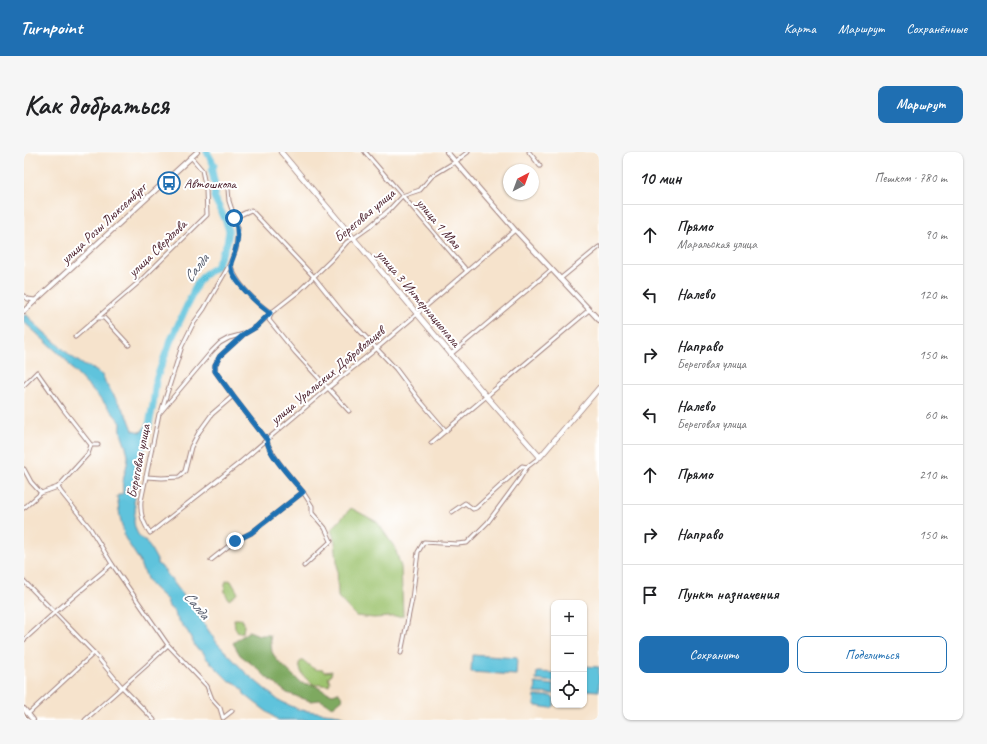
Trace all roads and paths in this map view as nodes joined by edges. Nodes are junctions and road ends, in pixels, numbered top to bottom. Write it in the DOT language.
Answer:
graph roads {
  1 [pos="197,152"];
  2 [pos="281,152"];
  3 [pos="365,152"];
  4 [pos="447,152"];
  5 [pos="468,152"];
  6 [pos="529,152"];
  7 [pos="191,157"];
  8 [pos="455,162"];
  9 [pos="540,166"];
  10 [pos="228,189"];
  11 [pos="402,196"];
  12 [pos="234,218"];
  13 [pos="514,230"];
  14 [pos="354,238"];
  15 [pos="599,247"];
  16 [pos="230,264"];
  17 [pos="551,270"];
  18 [pos="467,271"];
  19 [pos="314,276"];
  20 [pos="560,279"];
  21 [pos="24,296"];
  22 [pos="35,300"];
  23 [pos="589,310"];
  24 [pos="24,311"];
  25 [pos="270,313"];
  26 [pos="418,313"];
  27 [pos="98,318"];
  28 [pos="599,320"];
  29 [pos="244,334"];
  30 [pos="75,337"];
  31 [pos="129,345"];
  32 [pos="376,349"];
  33 [pos="451,354"];
  34 [pos="24,385"];
  35 [pos="328,388"];
  36 [pos="599,388"];
  37 [pos="233,396"];
  38 [pos="487,397"];
  39 [pos="162,411"];
  40 [pos="349,411"];
  41 [pos="446,431"];
  42 [pos="267,440"];
  43 [pos="430,443"];
  44 [pos="91,445"];
  45 [pos="98,445"];
  46 [pos="540,457"];
  47 [pos="527,467"];
  48 [pos="24,469"];
  49 [pos="146,477"];
  50 [pos="58,487"];
  51 [pos="303,492"];
  52 [pos="42,493"];
  53 [pos="24,508"];
  54 [pos="452,512"];
  55 [pos="150,533"];
  56 [pos="210,560"];
  57 [pos="112,564"];
  58 [pos="304,566"];
  59 [pos="24,581"];
  60 [pos="54,613"];
  61 [pos="24,640"];
  62 [pos="168,644"];
  63 [pos="94,653"];
  64 [pos="401,653"];
  65 [pos="122,687"];
  66 [pos="24,709"];
  67 [pos="232,711"];
  68 [pos="28,714"];
  69 [pos="222,719"];
  70 [pos="33,720"];
  71 [pos="85,720"];
  72 [pos="154,720"];
  1 -- 7 [label="street, улица Розы Люксембург"];
  2 -- 14 [label="main road, улица 3 Интернационала"];
  3 -- 11 [label="street, улица 1 Мая"];
  4 -- 8 [label="street"];
  5 -- 8 [label="street, Береговая улица"];
  6 -- 9 [label="street"];
  7 -- 22 [label="street, улица Розы Люксембург"];
  7 -- 27 [label="street, улица Свердлова"];
  8 -- 11 [label="street, Береговая улица"];
  8 -- 13 [label="street"];
  10 -- 12 [label="street"];
  11 -- 14 [label="street, Береговая улица"];
  11 -- 18 [label="street, улица 1 Мая"];
  12 -- 16 [label="street"];
  12 -- 19 [label="street"];
  13 -- 17 [label="street"];
  13 -- 18 [label="street, улица Уральских Добровольцев"];
  14 -- 19 [label="street, Береговая улица"];
  14 -- 26 [label="main road, улица 3 Интернационала"];
  15 -- 20 [label="street"];
  16 -- 25 [label="street"];
  16 -- 39 [label="street"];
  17 -- 20 [label="street"];
  17 -- 33 [label="street"];
  18 -- 26 [label="street, улица Уральских Добровольцев"];
  19 -- 25 [label="street, Береговая улица"];
  19 -- 32 [label="street"];
  20 -- 23 [label="street"];
  21 -- 22 [label="street"];
  22 -- 24 [label="street, улица Розы Люксембург"];
  23 -- 28 [label="street"];
  23 -- 38 [label="street"];
  25 -- 29 [label="street, Береговая улица"];
  25 -- 35 [label="street"];
  26 -- 32 [label="street, улица Уральских Добровольцев"];
  26 -- 33 [label="main road, улица 3 Интернационала"];
  27 -- 30 [label="street, улица Свердлова"];
  27 -- 31 [label="street"];
  29 -- 37 [label="street, Береговая улица"];
  29 -- 39 [label="street, Береговая улица"];
  32 -- 35 [label="street, улица Уральских Добровольцев"];
  32 -- 41 [label="street"];
  33 -- 38 [label="main road, улица 3 Интернационала"];
  34 -- 44 [label="street"];
  35 -- 40 [label="street"];
  35 -- 42 [label="street, улица Уральских Добровольцев"];
  36 -- 46 [label="main road"];
  37 -- 42 [label="street, Береговая улица"];
  37 -- 49 [label="street"];
  38 -- 41 [label="street"];
  38 -- 46 [label="main road, улица 3 Интернационала"];
  39 -- 49 [label="street, Береговая улица"];
  41 -- 43 [label="street"];
  42 -- 51 [label="street, Береговая улица"];
  42 -- 55 [label="street, улица Уральских Добровольцев"];
  44 -- 45 [label="street"];
  44 -- 50 [label="street"];
  46 -- 47 [label="street"];
  47 -- 54 [label="street"];
  47 -- 64 [label="street"];
  48 -- 52 [label="street"];
  49 -- 55 [label="street, Береговая улица"];
  50 -- 52 [label="street"];
  50 -- 57 [label="street"];
  51 -- 56 [label="street"];
  51 -- 58 [label="street"];
  52 -- 53 [label="street"];
  57 -- 60 [label="street"];
  57 -- 62 [label="street"];
  59 -- 60 [label="street"];
  60 -- 61 [label="street"];
  60 -- 63 [label="street"];
  62 -- 65 [label="street"];
  62 -- 69 [label="street"];
  63 -- 65 [label="street"];
  63 -- 68 [label="street"];
  65 -- 71 [label="street"];
  65 -- 72 [label="street"];
  66 -- 68 [label="street"];
  67 -- 69 [label="street"];
  68 -- 70 [label="street"];
}
